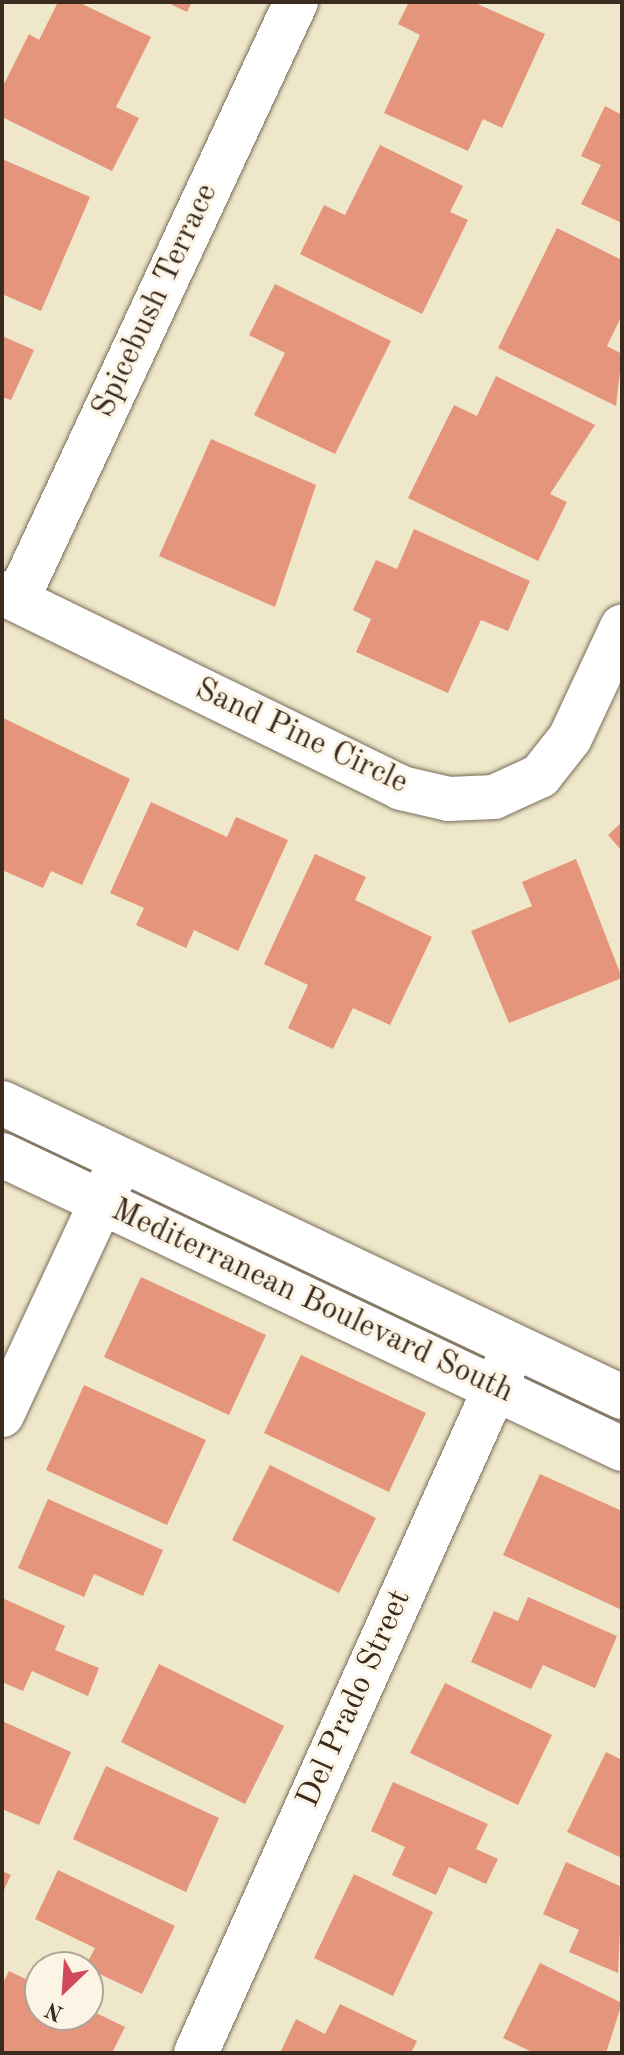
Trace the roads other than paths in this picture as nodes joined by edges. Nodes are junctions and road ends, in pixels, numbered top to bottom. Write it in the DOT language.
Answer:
graph roads {
  1 [pos="296,2"];
  2 [pos="9,596"];
  3 [pos="622,627"];
  4 [pos="2,1103"];
  5 [pos="2,1155"];
  6 [pos="121,1160"];
  7 [pos="102,1202"];
  8 [pos="514,1346"];
  9 [pos="494,1389"];
  10 [pos="622,1397"];
  11 [pos="2,1415"];
  12 [pos="622,1449"];
  13 [pos="196,2053"];
  1 -- 2 [label="street, Spicebush Terrace"];
  2 -- 3 [label="street, Sand Pine Circle"];
  4 -- 6 [label="street, Mediterranean Boulevard South"];
  5 -- 7 [label="street, Mediterranean Boulevard South"];
  6 -- 7 [label="street"];
  6 -- 8 [label="street, Mediterranean Boulevard South"];
  7 -- 9 [label="street, Mediterranean Boulevard South"];
  7 -- 11 [label="street"];
  8 -- 9 [label="street, Del Prado Street"];
  8 -- 10 [label="street, Mediterranean Boulevard South"];
  9 -- 12 [label="street, Mediterranean Boulevard South"];
  9 -- 13 [label="street, Del Prado Street"];
}
